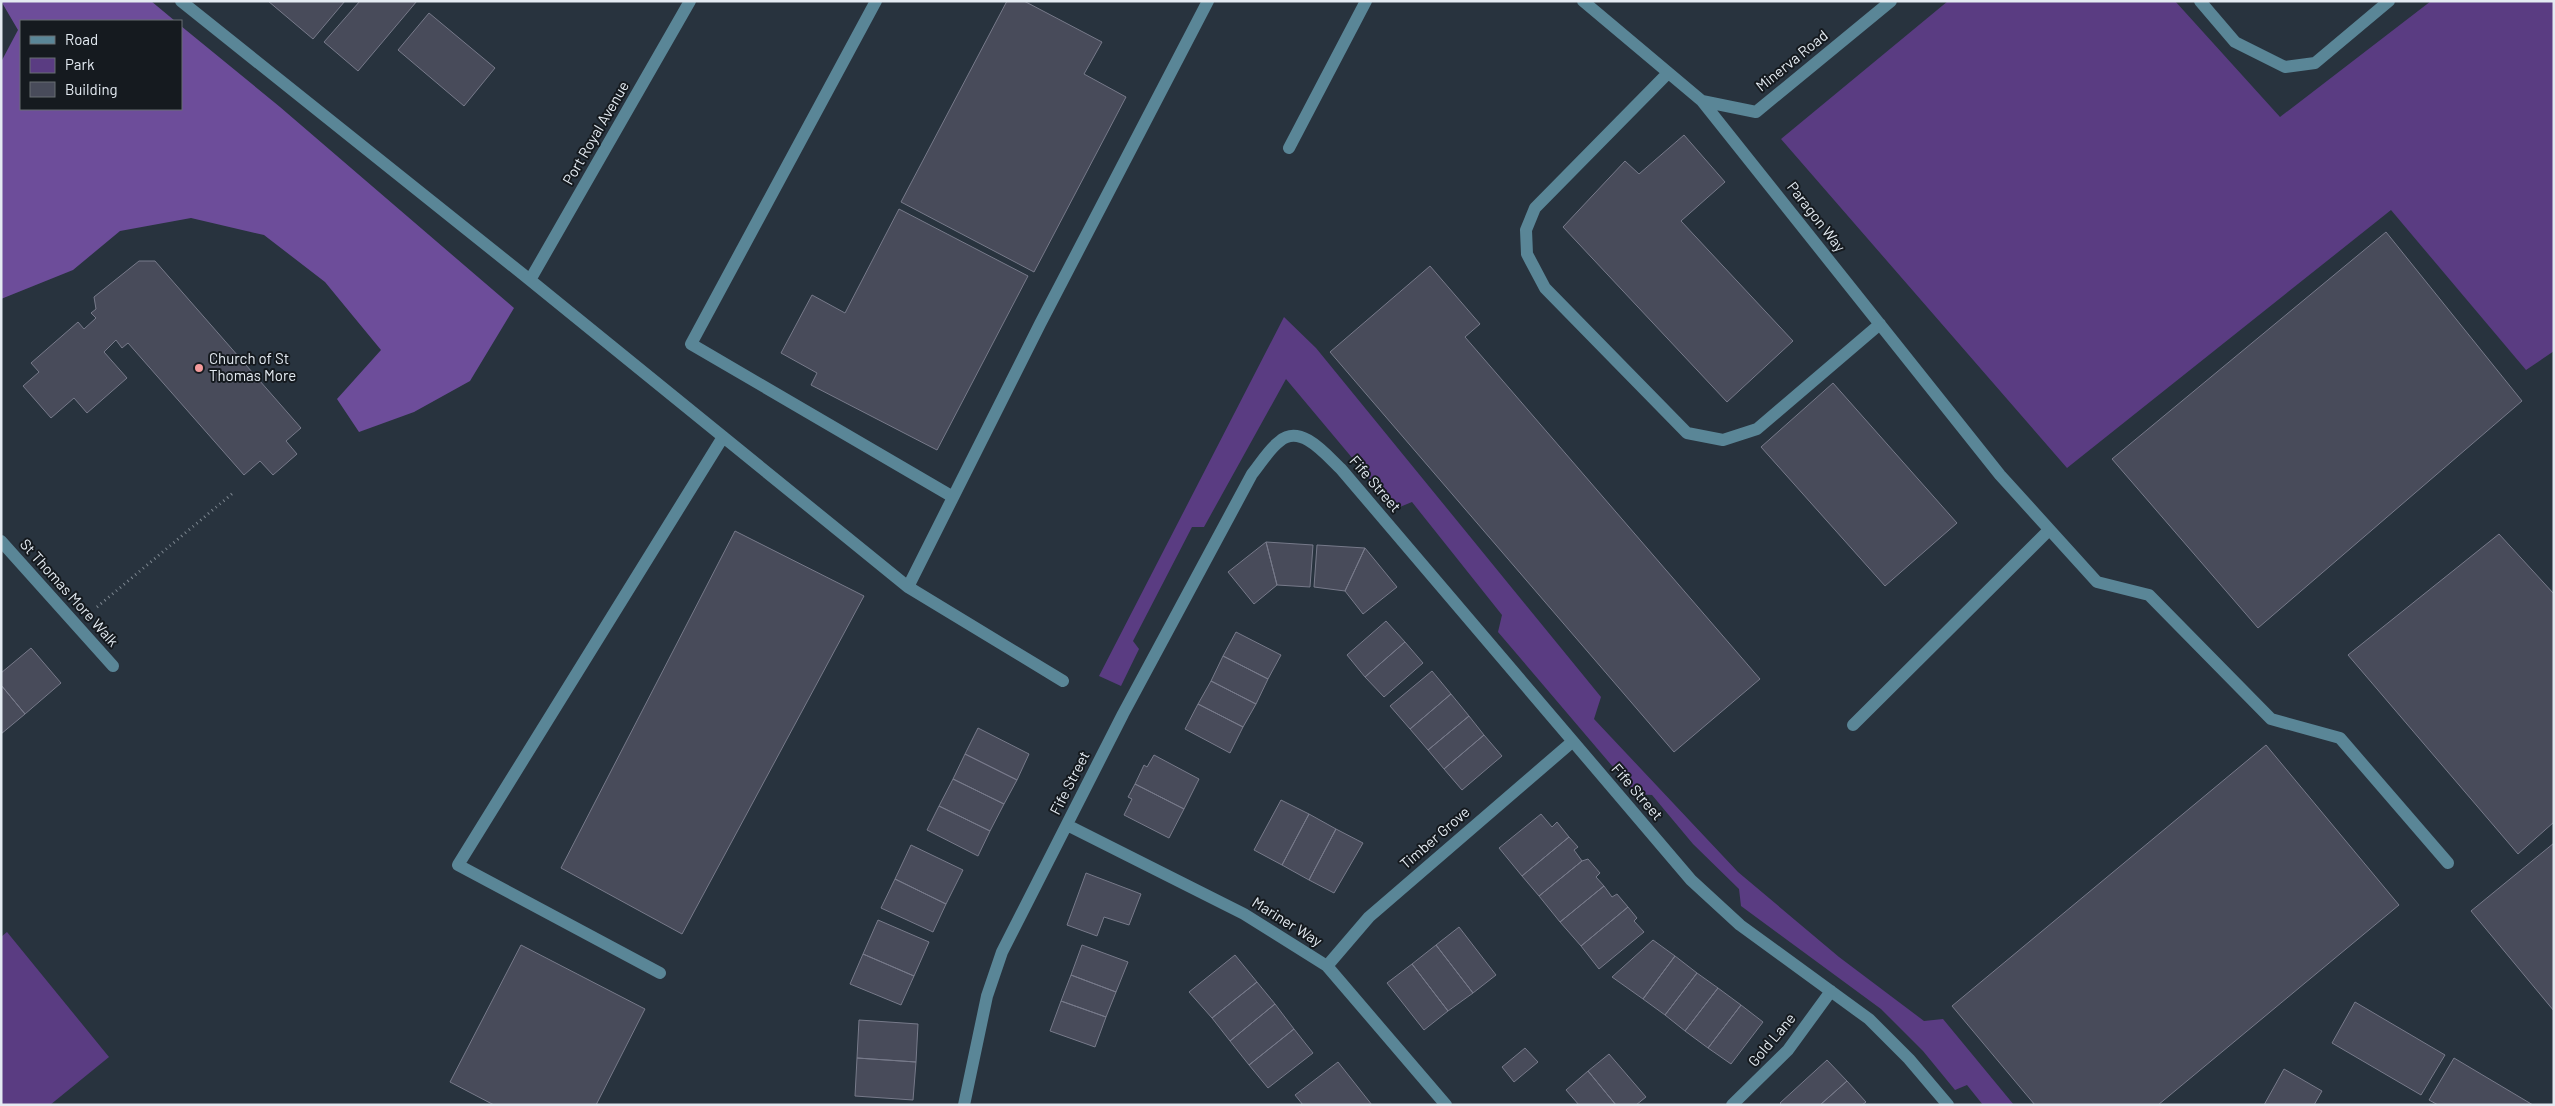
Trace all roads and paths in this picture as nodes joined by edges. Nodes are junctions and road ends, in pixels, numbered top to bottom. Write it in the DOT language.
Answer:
graph roads {
  1 [pos="181,1"];
  2 [pos="690,1"];
  3 [pos="876,1"];
  4 [pos="1208,1"];
  5 [pos="1366,1"];
  6 [pos="1584,1"];
  7 [pos="1891,1"];
  8 [pos="2200,1"];
  9 [pos="2389,1"];
  10 [pos="1668,73"];
  11 [pos="1702,101"];
  12 [pos="1288,148"];
  13 [pos="530,280"];
  14 [pos="1880,324"];
  15 [pos="723,437"];
  16 [pos="233,493"];
  17 [pos="953,498"];
  18 [pos="2049,530"];
  19 [pos="1,541"];
  20 [pos="908,587"];
  21 [pos="76,625"];
  22 [pos="113,666"];
  23 [pos="1063,682"];
  24 [pos="1853,724"];
  25 [pos="1572,742"];
  26 [pos="1067,825"];
  27 [pos="2448,863"];
  28 [pos="1327,966"];
  29 [pos="660,973"];
  30 [pos="1831,990"];
  31 [pos="964,1105"];
  32 [pos="1446,1105"];
  33 [pos="1732,1105"];
  34 [pos="1948,1105"];
  1 -- 13 [label="street"];
  2 -- 13 [label="street, Port Royal Avenue"];
  3 -- 17 [label="street"];
  4 -- 17 [label="street"];
  5 -- 12 [label="street"];
  6 -- 10 [label="street, Paragon Way"];
  7 -- 11 [label="street, Minerva Road"];
  8 -- 9 [label="street"];
  10 -- 11 [label="street, Paragon Way"];
  10 -- 14 [label="street"];
  11 -- 14 [label="street, Paragon Way"];
  13 -- 15 [label="street"];
  14 -- 18 [label="street, Paragon Way"];
  15 -- 20 [label="street"];
  15 -- 29 [label="street"];
  16 -- 21 [label="path"];
  17 -- 20 [label="street"];
  18 -- 24 [label="street"];
  18 -- 27 [label="street, Paragon Way"];
  19 -- 21 [label="street, St Thomas More Walk"];
  20 -- 23 [label="street"];
  21 -- 22 [label="street, St Thomas More Walk"];
  25 -- 26 [label="street, Fife Street"];
  25 -- 28 [label="street, Timber Grove"];
  25 -- 30 [label="street, Fife Street"];
  26 -- 28 [label="street, Mariner Way"];
  26 -- 31 [label="street, Fife Street"];
  28 -- 32 [label="street, Mariner Way"];
  30 -- 33 [label="street, Gold Lane"];
  30 -- 34 [label="street, Fife Street"];
}
